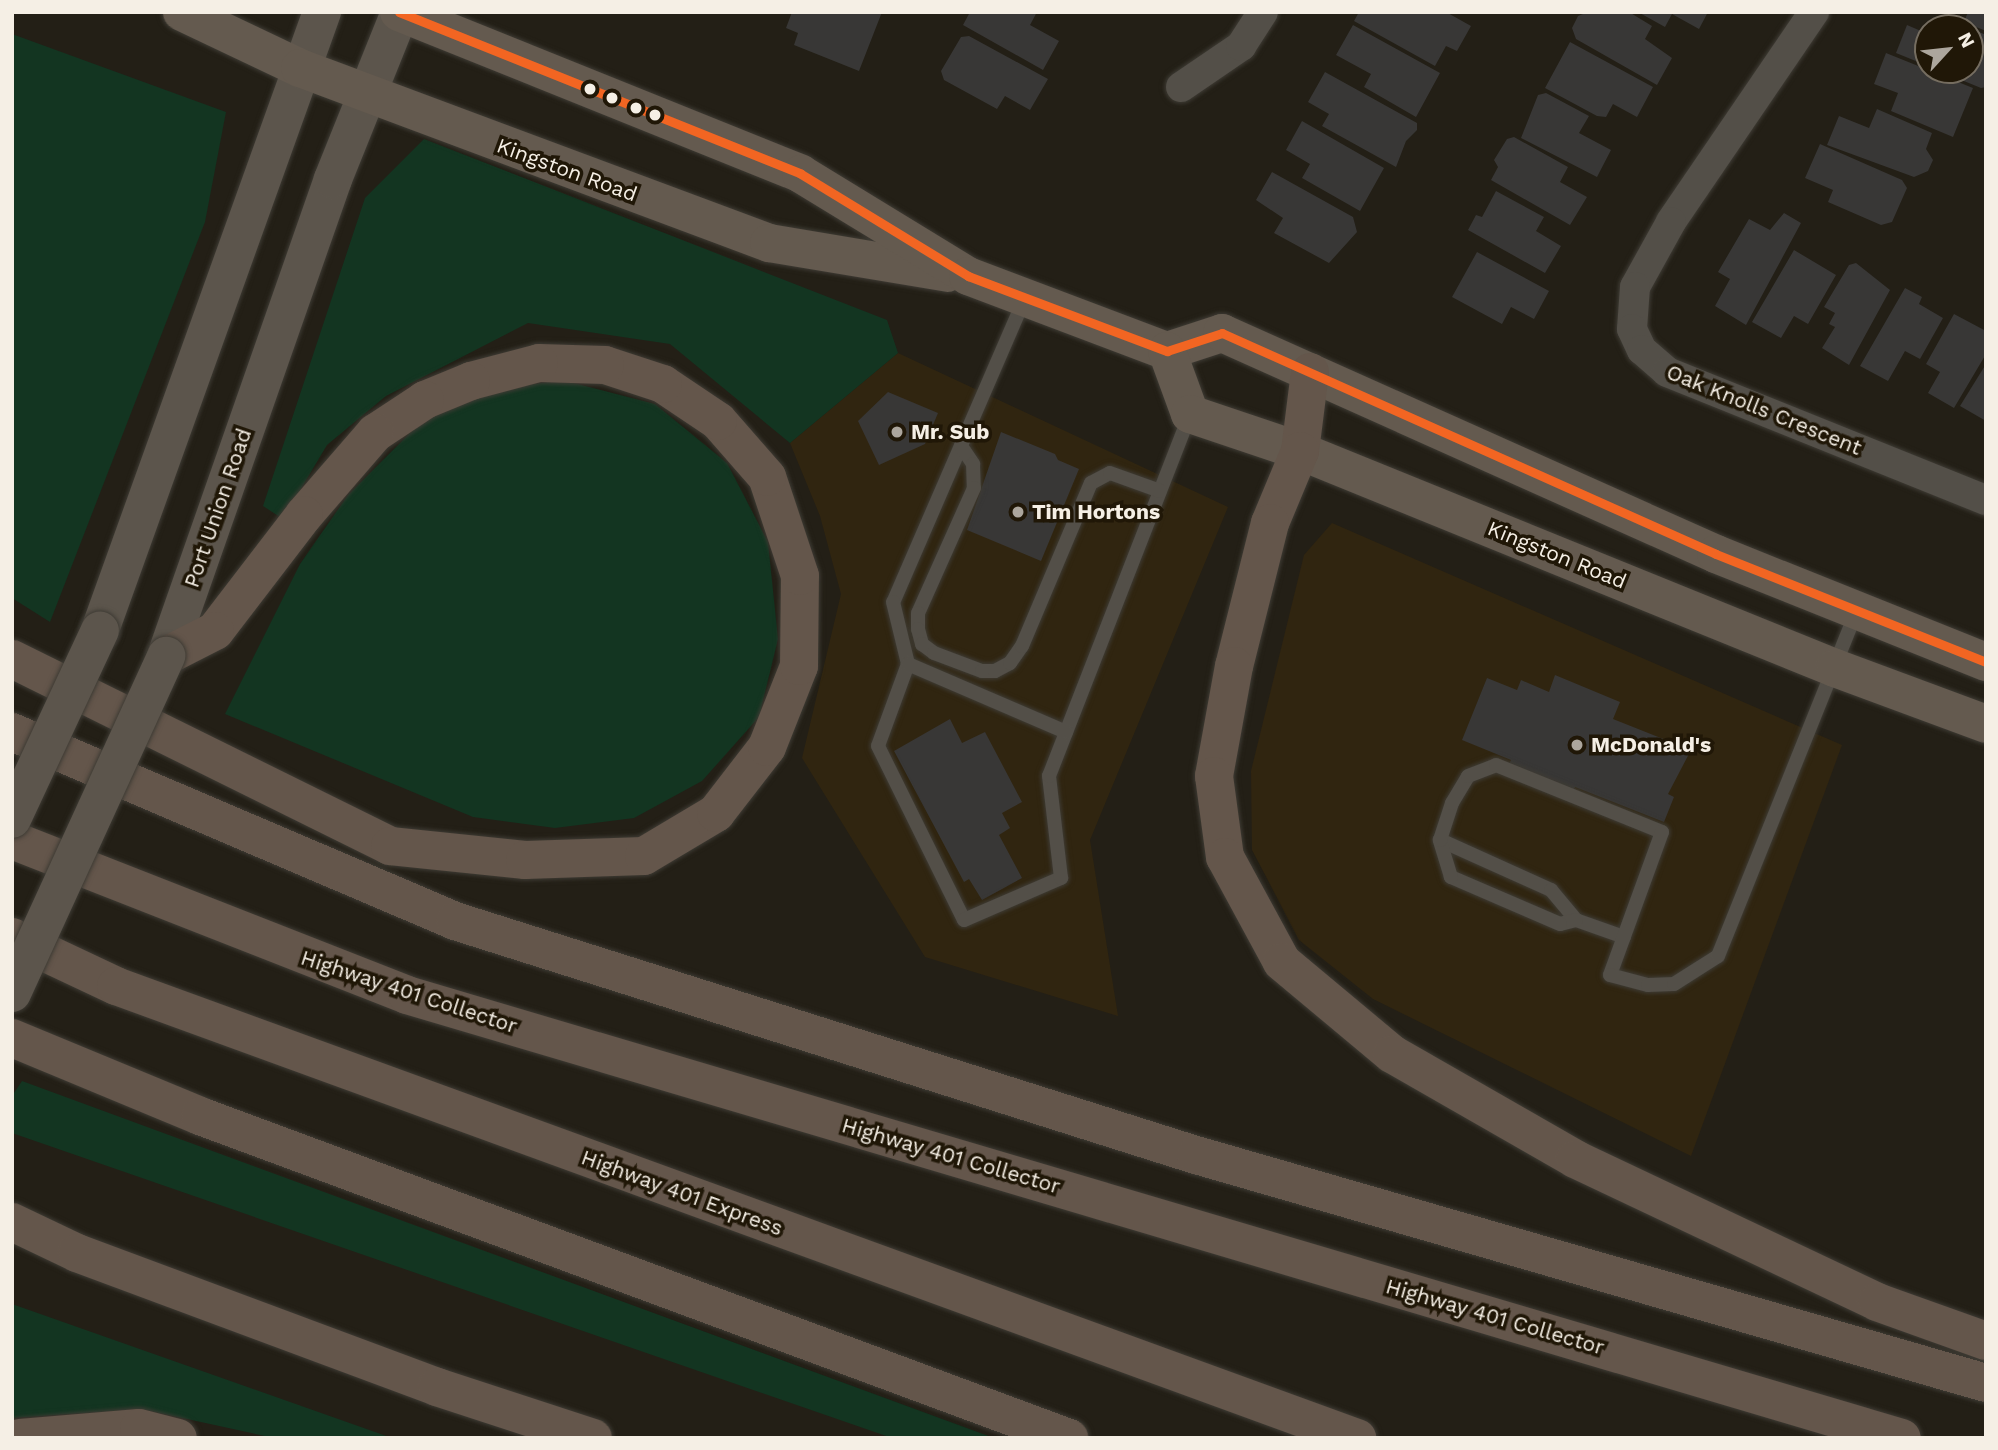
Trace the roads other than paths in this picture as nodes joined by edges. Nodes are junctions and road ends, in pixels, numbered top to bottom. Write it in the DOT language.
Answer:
graph roads {
  1 [pos="182,12"];
  2 [pos="323,12"];
  3 [pos="400,12"];
  4 [pos="1263,12"];
  5 [pos="1814,12"];
  6 [pos="300,68"];
  7 [pos="1181,87"];
  8 [pos="367,93"];
  9 [pos="968,276"];
  10 [pos="1025,299"];
  11 [pos="1167,351"];
  12 [pos="1310,372"];
  13 [pos="1190,414"];
  14 [pos="961,446"];
  15 [pos="1300,451"];
  16 [pos="1160,491"];
  17 [pos="1986,500"];
  18 [pos="1856,613"];
  19 [pos="166,656"];
  20 [pos="12,659"];
  21 [pos="1986,662"];
  22 [pos="908,664"];
  23 [pos="1835,668"];
  24 [pos="1986,724"];
  25 [pos="12,732"];
  26 [pos="1066,732"];
  27 [pos="12,819"];
  28 [pos="12,840"];
  29 [pos="1440,840"];
  30 [pos="1576,920"];
  31 [pos="12,937"];
  32 [pos="1624,937"];
  33 [pos="12,993"];
  34 [pos="12,1038"];
  35 [pos="12,1222"];
  36 [pos="12,1247"];
  37 [pos="77,1253"];
  38 [pos="1986,1342"];
  39 [pos="1986,1383"];
  40 [pos="20,1438"];
  41 [pos="178,1438"];
  42 [pos="593,1438"];
  43 [pos="1069,1438"];
  44 [pos="1357,1438"];
  45 [pos="1902,1438"];
  1 -- 6 [label="main road, Kingston Road"];
  2 -- 6 [label="main road"];
  3 -- 8 [label="main road, Port Union Road"];
  3 -- 9 [label="main road, Kingston Road"];
  4 -- 7 [label="street"];
  5 -- 17 [label="street, Oak Knolls Crescent"];
  6 -- 8 [label="main road, Kingston Road"];
  6 -- 27 [label="main road, bridge"];
  8 -- 9 [label="main road, Kingston Road"];
  8 -- 19 [label="main road, Port Union Road"];
  9 -- 10 [label="main road, Kingston Road"];
  10 -- 11 [label="main road, Kingston Road"];
  10 -- 14 [label="lane"];
  11 -- 12 [label="main road"];
  11 -- 13 [label="main road"];
  12 -- 15 [label="highway"];
  12 -- 18 [label="main road"];
  13 -- 15 [label="main road, Kingston Road"];
  13 -- 16 [label="lane"];
  14 -- 16 [label="lane"];
  14 -- 22 [label="lane"];
  15 -- 23 [label="main road, Kingston Road"];
  15 -- 38 [label="highway"];
  16 -- 26 [label="lane"];
  18 -- 21 [label="main road"];
  18 -- 23 [label="lane"];
  19 -- 20 [label="highway"];
  19 -- 33 [label="main road, Port Union Road, bridge"];
  22 -- 26 [label="lane"];
  22 -- 26 [label="lane"];
  23 -- 24 [label="main road, Kingston Road"];
  23 -- 32 [label="lane"];
  25 -- 39 [label="highway"];
  28 -- 45 [label="highway, Highway 401 Collector"];
  29 -- 30 [label="lane"];
  29 -- 30 [label="lane"];
  29 -- 32 [label="lane"];
  30 -- 32 [label="lane"];
  31 -- 44 [label="highway, Highway 401 Express"];
  34 -- 43 [label="highway"];
  35 -- 37 [label="highway"];
  36 -- 37 [label="highway"];
  37 -- 42 [label="highway"];
  40 -- 41 [label="highway"];
}
